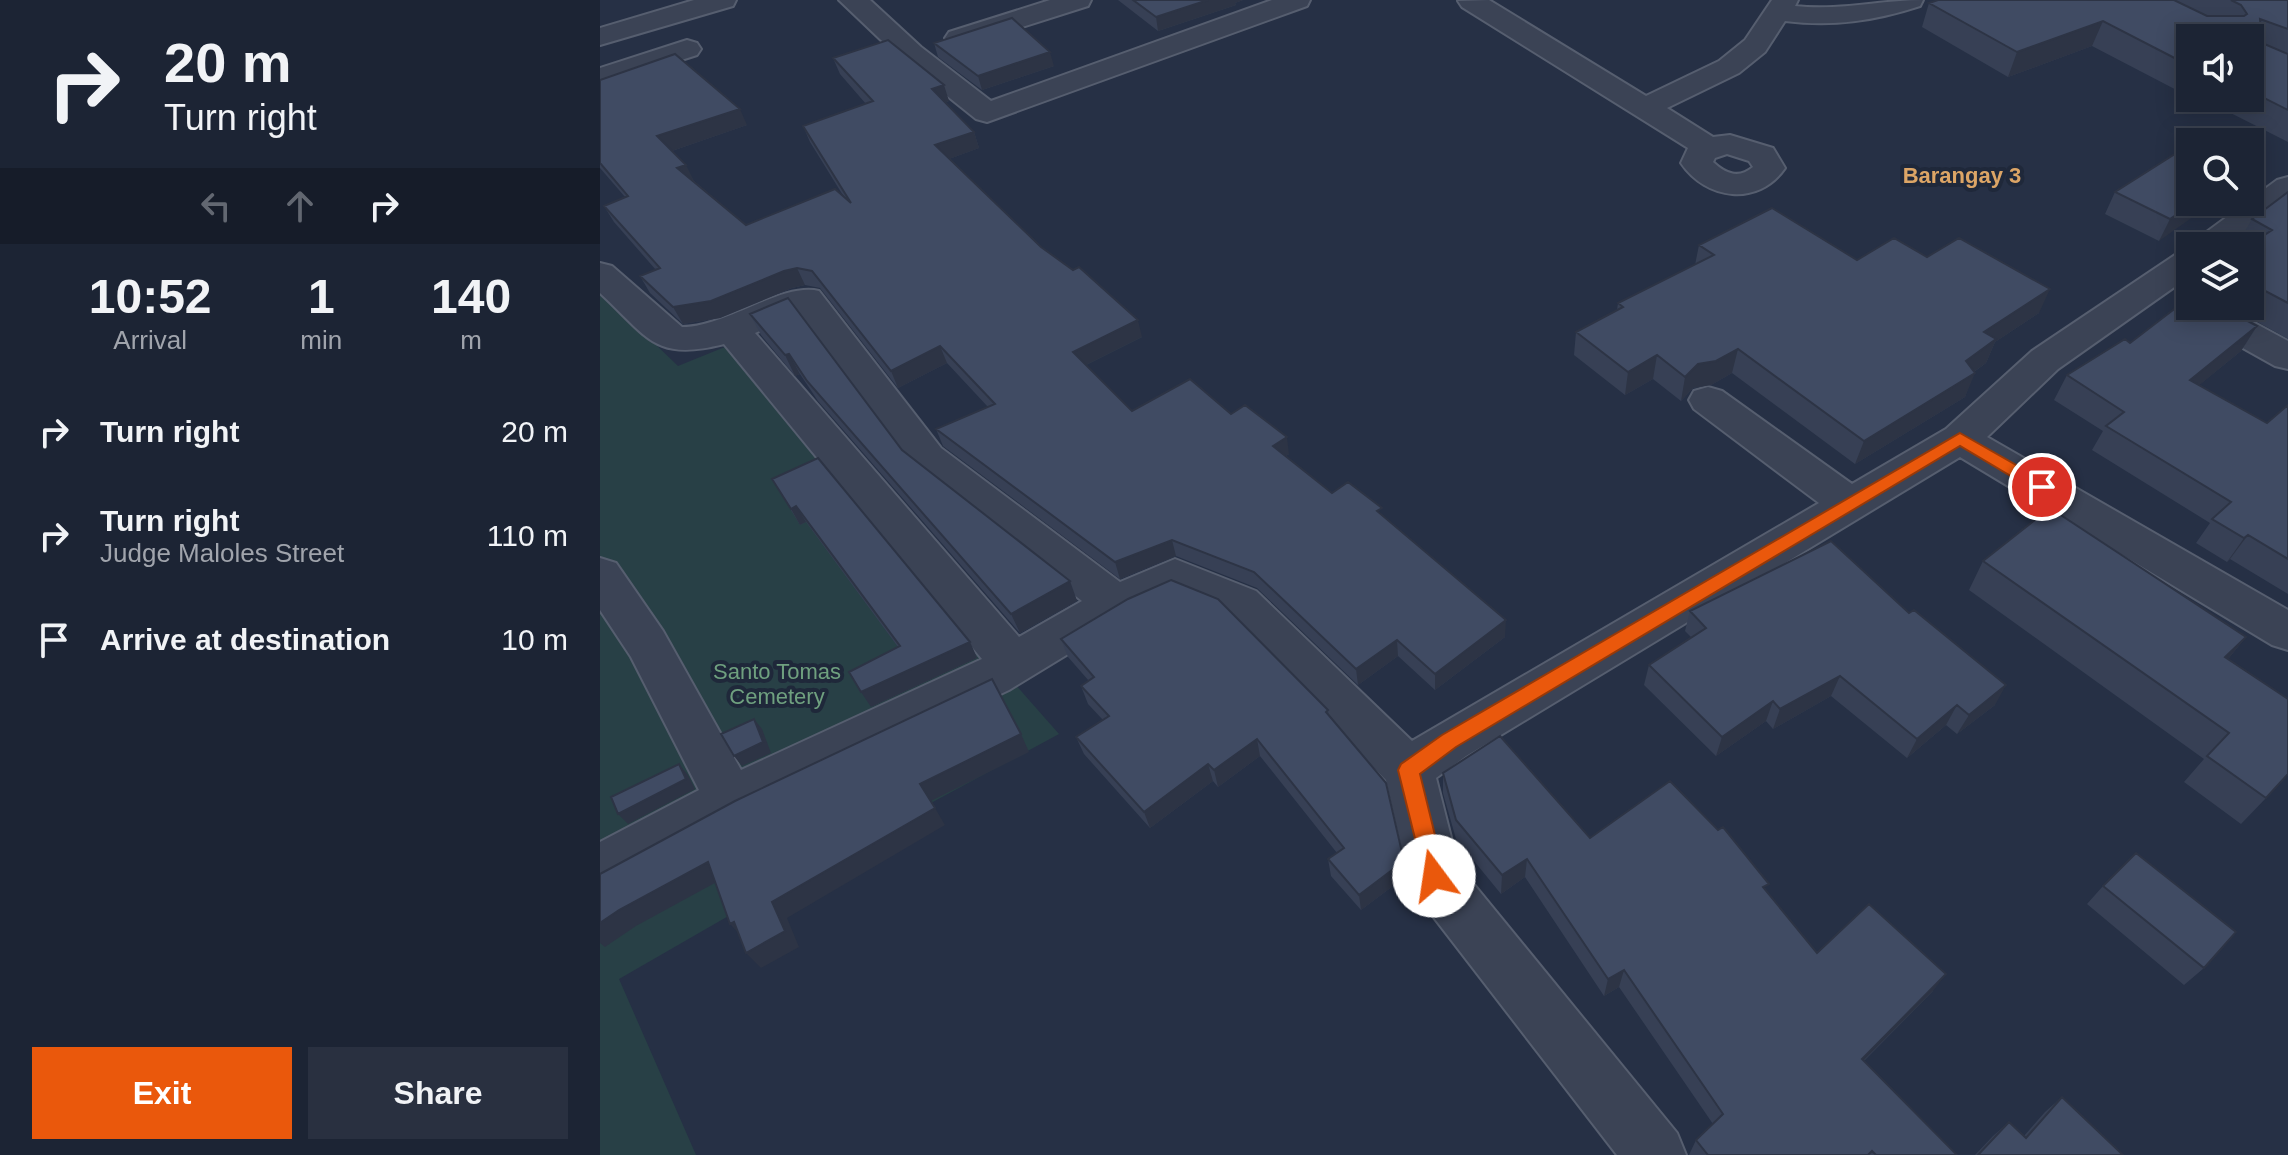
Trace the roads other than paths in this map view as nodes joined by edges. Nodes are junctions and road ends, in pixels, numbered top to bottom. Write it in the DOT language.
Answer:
graph roads {
  1 [pos="1078,0"];
  2 [pos="1297,0"];
  3 [pos="1475,0"];
  4 [pos="1910,0"];
  5 [pos="714,1"];
  6 [pos="872,6"];
  7 [pos="1782,6"];
  8 [pos="600,37"];
  9 [pos="687,49"];
  10 [pos="911,53"];
  11 [pos="600,77"];
  12 [pos="1644,108"];
  13 [pos="1708,147"];
  14 [pos="2288,187"];
  15 [pos="2228,232"];
  16 [pos="600,274"];
  17 [pos="2176,293"];
  18 [pos="2231,320"];
  19 [pos="732,330"];
  20 [pos="2288,357"];
  21 [pos="1708,400"];
  22 [pos="1960,439"];
  23 [pos="1850,504"];
  24 [pos="600,575"];
  25 [pos="1116,603"];
  26 [pos="2288,632"];
  27 [pos="1013,663"];
  28 [pos="1409,770"];
  29 [pos="730,799"];
  30 [pos="600,869"];
  31 [pos="1655,1155"];
  1 -- 10 [label="street"];
  2 -- 10 [label="street"];
  3 -- 12 [label="street"];
  4 -- 7 [label="street"];
  5 -- 8 [label="street"];
  6 -- 10 [label="street"];
  7 -- 12 [label="street"];
  9 -- 11 [label="street"];
  12 -- 13 [label="street"];
  14 -- 15 [label="street"];
  16 -- 19 [label="street"];
  17 -- 22 [label="street"];
  18 -- 20 [label="street"];
  19 -- 25 [label="street"];
  19 -- 27 [label="street"];
  21 -- 23 [label="street"];
  22 -- 23 [label="street"];
  22 -- 26 [label="street"];
  23 -- 28 [label="street"];
  24 -- 29 [label="street"];
  25 -- 27 [label="street"];
  25 -- 28 [label="street"];
  27 -- 29 [label="street"];
  28 -- 31 [label="street"];
  29 -- 30 [label="street"];
}
